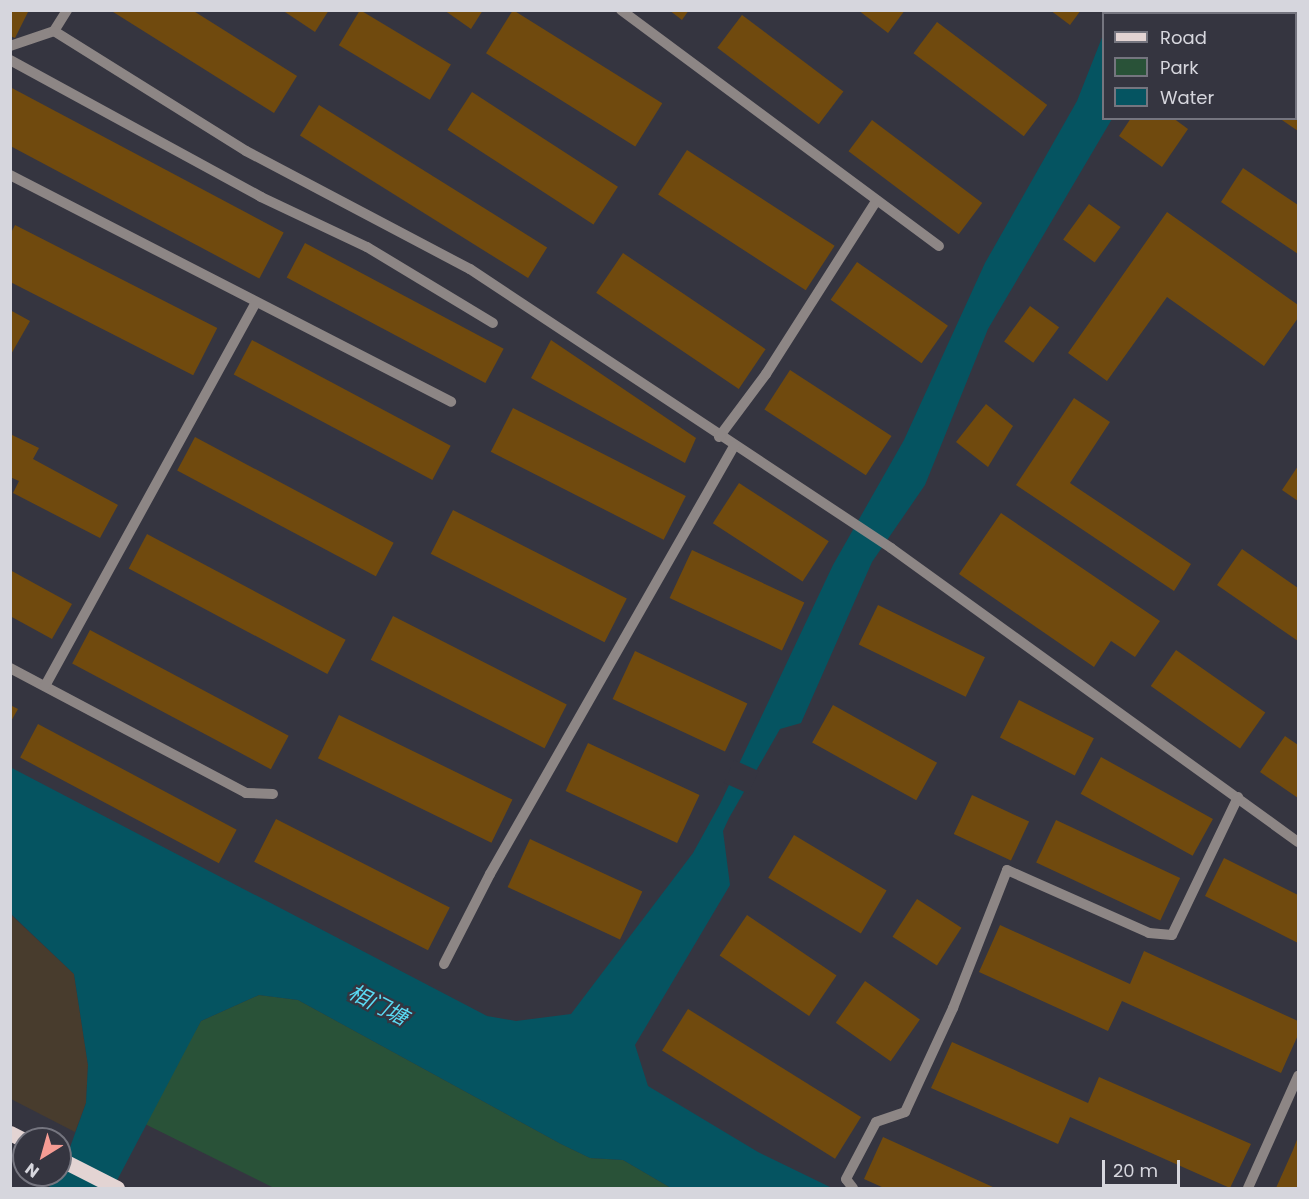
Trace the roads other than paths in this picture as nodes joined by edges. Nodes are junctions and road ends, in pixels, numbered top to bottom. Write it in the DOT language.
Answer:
graph roads {
  1 [pos="67,10"];
  2 [pos="621,10"];
  3 [pos="54,31"];
  4 [pos="10,46"];
  5 [pos="10,60"];
  6 [pos="10,175"];
  7 [pos="877,200"];
  8 [pos="939,246"];
  9 [pos="256,302"];
  10 [pos="493,323"];
  11 [pos="451,402"];
  12 [pos="719,437"];
  13 [pos="734,446"];
  14 [pos="10,668"];
  15 [pos="45,686"];
  16 [pos="273,794"];
  17 [pos="1238,797"];
  18 [pos="1299,842"];
  19 [pos="444,964"];
  20 [pos="1299,1076"];
  21 [pos="72,1165"];
  22 [pos="117,1188"];
  23 [pos="853,1188"];
  24 [pos="1248,1188"];
  1 -- 3 [label="street"];
  2 -- 7 [label="street"];
  3 -- 4 [label="street"];
  3 -- 12 [label="street"];
  5 -- 10 [label="street"];
  6 -- 9 [label="street"];
  7 -- 8 [label="street"];
  7 -- 12 [label="street"];
  9 -- 11 [label="street"];
  9 -- 15 [label="street"];
  12 -- 13 [label="street"];
  13 -- 17 [label="street"];
  13 -- 19 [label="street"];
  14 -- 15 [label="street"];
  15 -- 16 [label="street"];
  17 -- 18 [label="street"];
  17 -- 23 [label="street"];
  20 -- 24 [label="street"];
  21 -- 22 [label="main road"];
}
